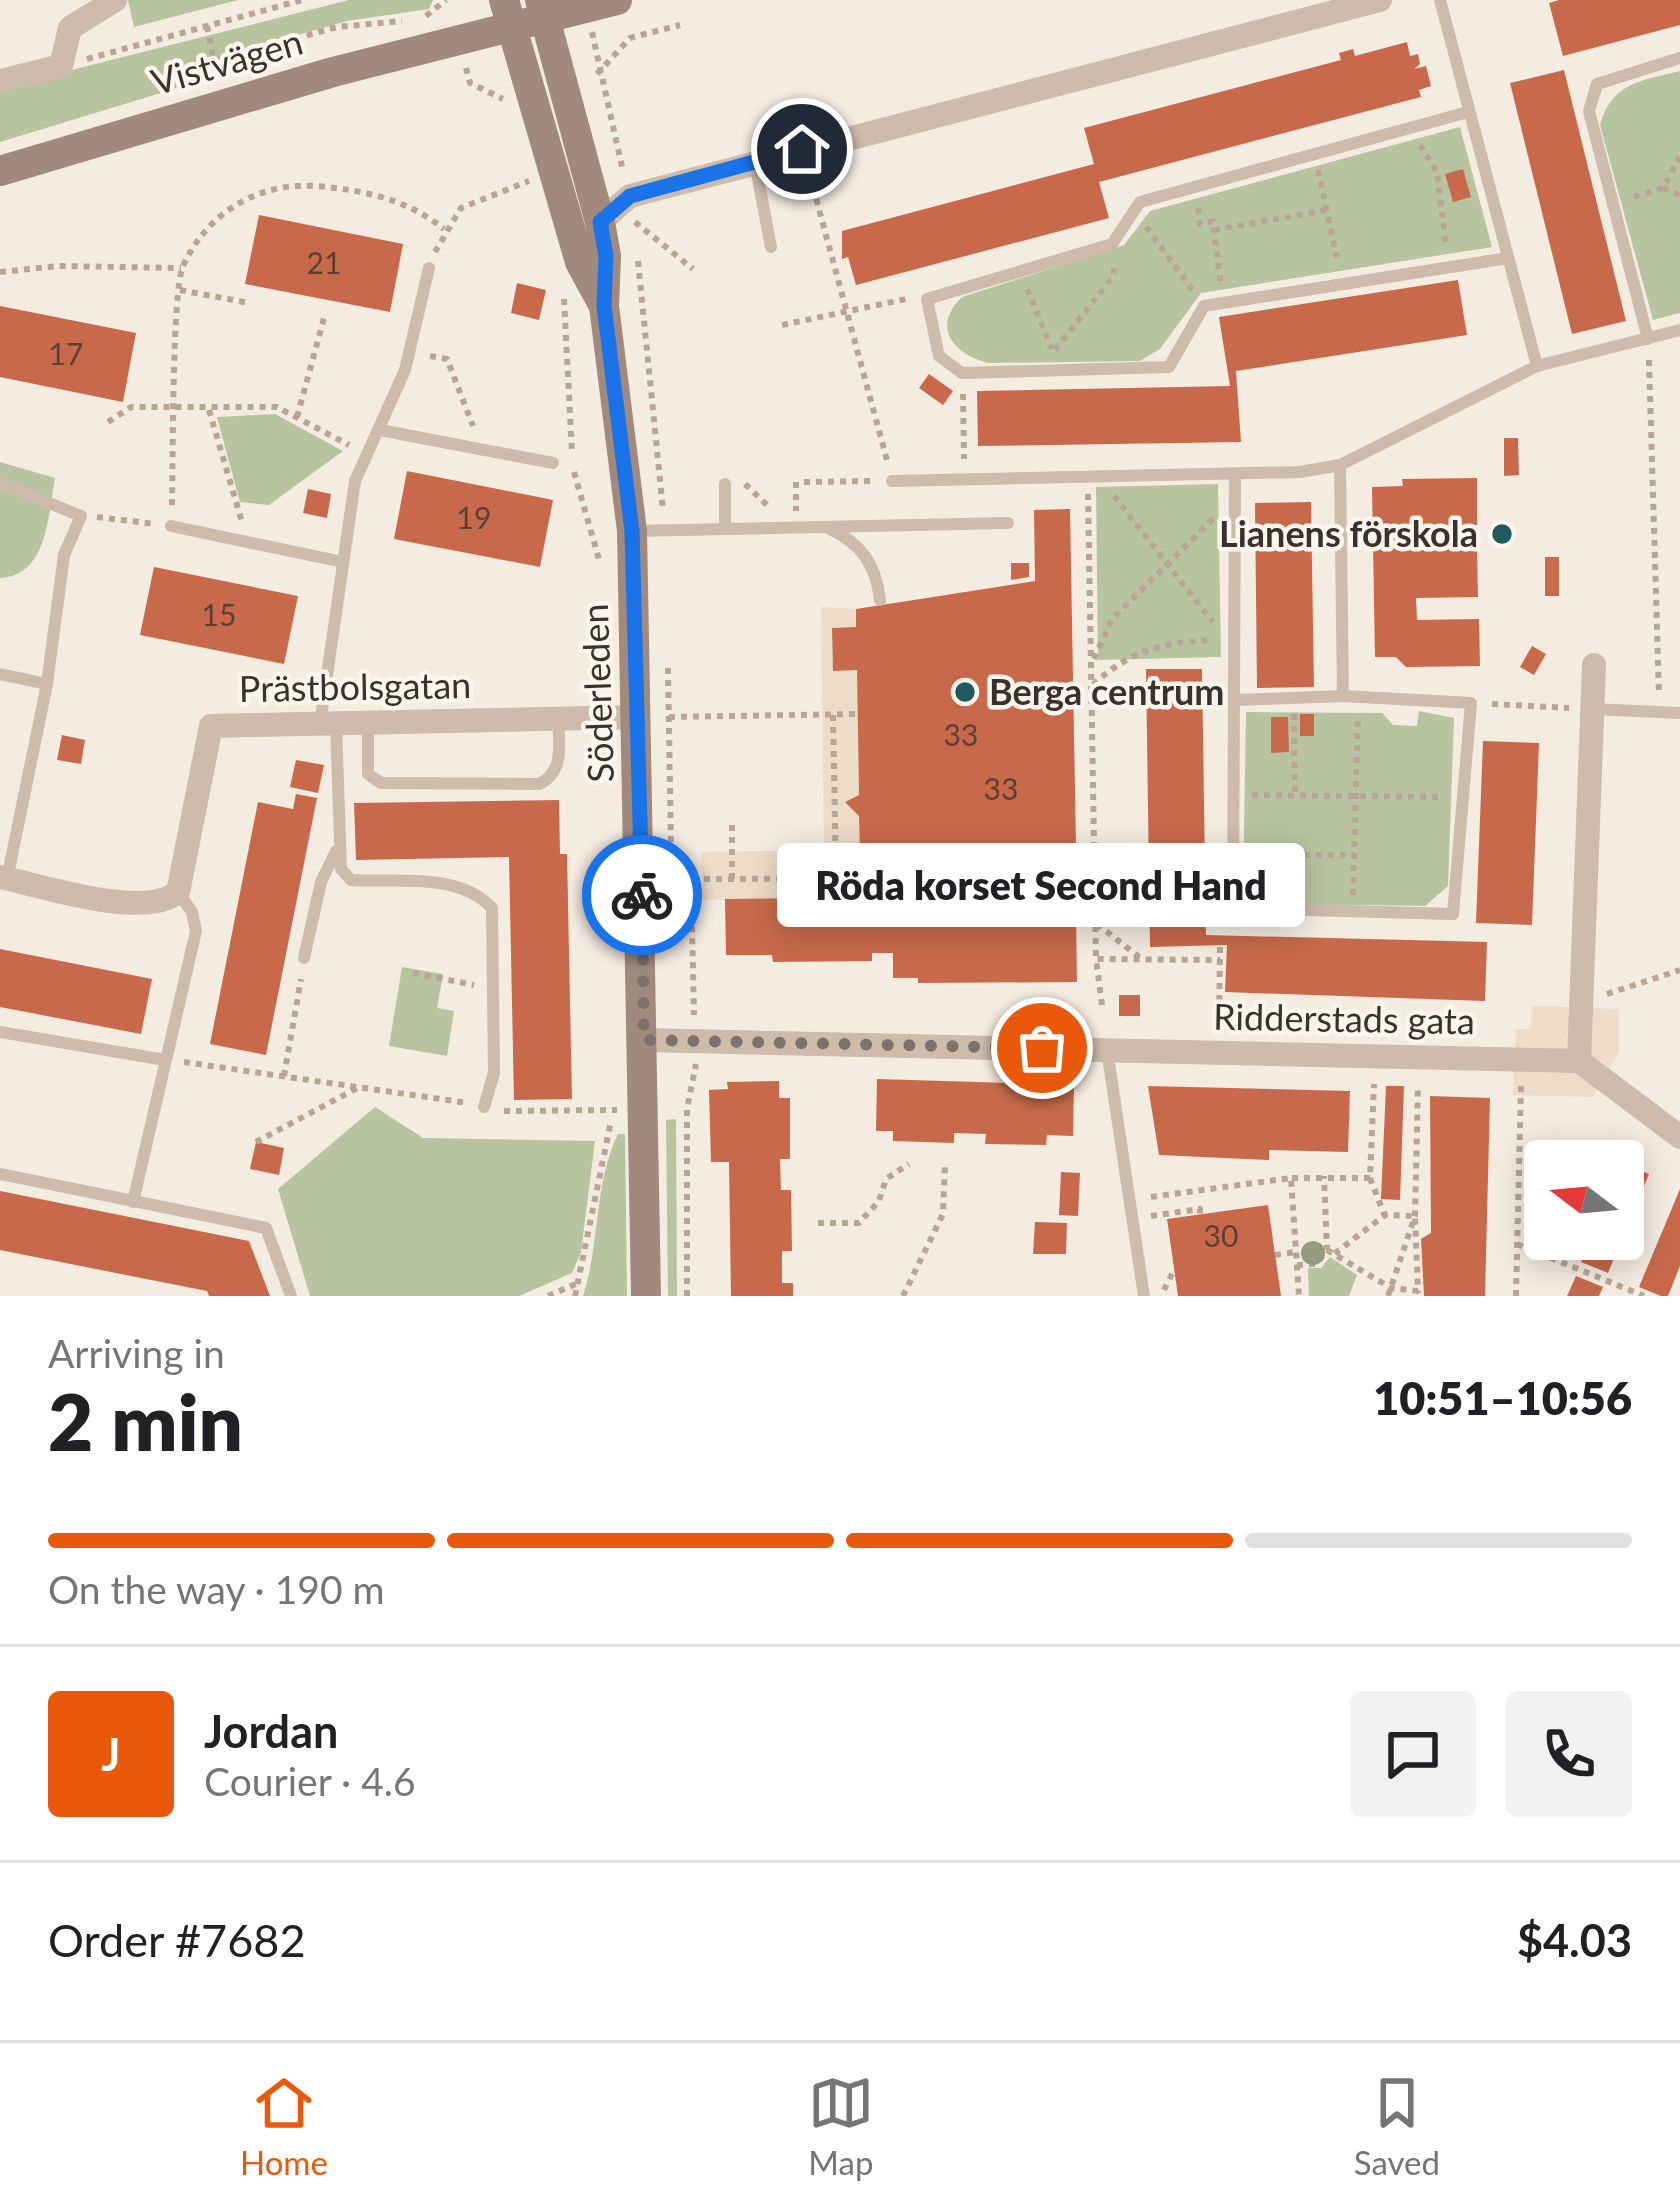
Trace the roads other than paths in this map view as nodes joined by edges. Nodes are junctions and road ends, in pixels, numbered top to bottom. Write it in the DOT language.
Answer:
graph roads {
  1 [pos="115,0"];
  2 [pos="617,0"];
  3 [pos="1380,0"];
  4 [pos="1440,0"];
  5 [pos="542,9"];
  6 [pos="507,14"];
  7 [pos="1680,58"];
  8 [pos="0,81"];
  9 [pos="1468,112"];
  10 [pos="755,163"];
  11 [pos="0,171"];
  12 [pos="600,222"];
  13 [pos="771,247"];
  14 [pos="1508,258"];
  15 [pos="429,268"];
  16 [pos="604,306"];
  17 [pos="1680,330"];
  18 [pos="1648,339"];
  19 [pos="1537,366"];
  20 [pos="380,430"];
  21 [pos="553,463"];
  22 [pos="1340,465"];
  23 [pos="1234,474"];
  24 [pos="892,481"];
  25 [pos="0,483"];
  26 [pos="725,484"];
  27 [pos="1008,523"];
  28 [pos="171,526"];
  29 [pos="822,526"];
  30 [pos="725,528"];
  31 [pos="632,531"];
  32 [pos="343,562"];
  33 [pos="880,600"];
  34 [pos="1594,665"];
  35 [pos="0,674"];
  36 [pos="47,684"];
  37 [pos="1343,696"];
  38 [pos="1235,700"];
  39 [pos="1592,709"];
  40 [pos="1680,713"];
  41 [pos="638,716"];
  42 [pos="558,718"];
  43 [pos="368,723"];
  44 [pos="328,724"];
  45 [pos="336,850"];
  46 [pos="3,878"];
  47 [pos="178,892"];
  48 [pos="304,958"];
  49 [pos="0,1032"];
  50 [pos="644,1040"];
  51 [pos="1579,1049"];
  52 [pos="1107,1050"];
  53 [pos="165,1060"];
  54 [pos="484,1107"];
  55 [pos="1680,1137"];
  56 [pos="0,1174"];
  57 [pos="133,1202"];
  58 [pos="291,1296"];
  59 [pos="646,1296"];
  60 [pos="1144,1296"];
  1 -- 8 [label="street"];
  2 -- 5 [label="main road, Vistvägen"];
  3 -- 10 [label="street"];
  4 -- 9 [label="lane"];
  5 -- 6 [label="main road, Vistvägen"];
  5 -- 12 [label="main road, Söderleden"];
  6 -- 11 [label="main road, Vistvägen"];
  6 -- 16 [label="main road, Söderleden"];
  7 -- 18 [label="lane"];
  9 -- 14 [label="lane"];
  9 -- 14 [label="lane"];
  10 -- 12 [label="street"];
  10 -- 13 [label="lane"];
  12 -- 16 [label="main road, Söderleden"];
  14 -- 19 [label="lane"];
  15 -- 20 [label="lane"];
  16 -- 31 [label="main road, Söderleden"];
  17 -- 18 [label="lane"];
  18 -- 19 [label="lane"];
  19 -- 22 [label="lane"];
  20 -- 21 [label="lane"];
  20 -- 32 [label="lane"];
  22 -- 23 [label="lane"];
  22 -- 37 [label="lane"];
  23 -- 24 [label="lane"];
  23 -- 38 [label="lane"];
  25 -- 36 [label="lane"];
  26 -- 30 [label="lane"];
  27 -- 29 [label="lane"];
  28 -- 32 [label="lane"];
  29 -- 30 [label="lane"];
  29 -- 33 [label="lane"];
  30 -- 31 [label="lane"];
  31 -- 41 [label="main road, Söderleden"];
  32 -- 44 [label="lane"];
  34 -- 39 [label="street"];
  35 -- 36 [label="lane"];
  36 -- 46 [label="lane"];
  37 -- 38 [label="lane"];
  37 -- 38 [label="lane"];
  39 -- 40 [label="lane"];
  39 -- 51 [label="street"];
  41 -- 42 [label="street, Prästbolsgatan"];
  41 -- 50 [label="main road, Söderleden"];
  42 -- 43 [label="street, Prästbolsgatan"];
  42 -- 43 [label="lane"];
  43 -- 44 [label="street, Prästbolsgatan"];
  44 -- 45 [label="lane"];
  44 -- 47 [label="street, Prästbolsgatan"];
  45 -- 48 [label="lane"];
  45 -- 54 [label="lane"];
  46 -- 47 [label="street"];
  47 -- 53 [label="lane"];
  49 -- 53 [label="lane"];
  50 -- 52 [label="street, Ridderstads gata"];
  50 -- 59 [label="main road, Söderleden"];
  51 -- 52 [label="street, Ridderstads gata"];
  51 -- 55 [label="street"];
  52 -- 60 [label="lane"];
  53 -- 57 [label="lane"];
  56 -- 57 [label="lane"];
  57 -- 58 [label="lane"];
}
